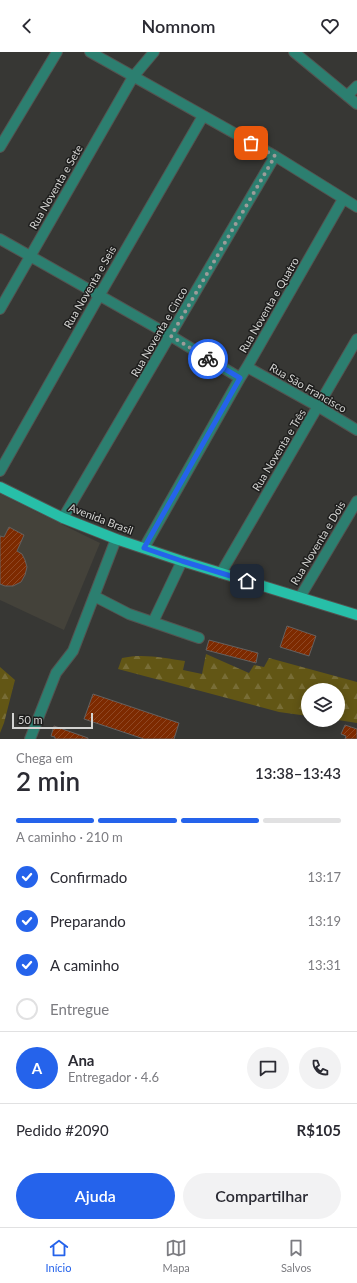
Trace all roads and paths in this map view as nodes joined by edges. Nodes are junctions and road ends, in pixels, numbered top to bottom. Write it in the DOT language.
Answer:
graph roads {
  1 [pos="57,52"];
  2 [pos="90,52"];
  3 [pos="154,52"];
  4 [pos="294,52"];
  5 [pos="133,77"];
  6 [pos="357,86"];
  7 [pos="348,96"];
  8 [pos="357,104"];
  9 [pos="203,116"];
  10 [pos="0,147"];
  11 [pos="275,156"];
  12 [pos="343,199"];
  13 [pos="357,207"];
  14 [pos="0,239"];
  15 [pos="30,256"];
  16 [pos="99,296"];
  17 [pos="0,309"];
  18 [pos="171,336"];
  19 [pos="357,340"];
  20 [pos="247,367"];
  21 [pos="240,378"];
  22 [pos="319,407"];
  23 [pos="357,430"];
  24 [pos="0,472"];
  25 [pos="0,487"];
  26 [pos="357,501"];
  27 [pos="63,518"];
  28 [pos="116,539"];
  29 [pos="144,548"];
  30 [pos="182,561"];
  31 [pos="221,573"];
  32 [pos="94,596"];
  33 [pos="300,598"];
  34 [pos="357,615"];
  35 [pos="153,622"];
  36 [pos="198,638"];
  37 [pos="30,739"];
  1 -- 10 [label="street"];
  2 -- 5 [label="street"];
  3 -- 5 [label="street, Rua Noventa e Sete"];
  4 -- 7 [label="street"];
  5 -- 9 [label="street"];
  5 -- 15 [label="street, Rua Noventa e Sete"];
  6 -- 7 [label="street"];
  7 -- 8 [label="street"];
  9 -- 11 [label="street"];
  9 -- 16 [label="street, Rua Noventa e Seis"];
  11 -- 12 [label="street"];
  11 -- 18 [label="street, Rua Noventa e Cinco"];
  12 -- 13 [label="street"];
  12 -- 20 [label="street, Rua Noventa e Quatro"];
  14 -- 15 [label="street"];
  15 -- 16 [label="street"];
  15 -- 17 [label="street, Rua Noventa e Sete"];
  16 -- 18 [label="street"];
  16 -- 24 [label="street, Rua Noventa e Seis"];
  18 -- 21 [label="street"];
  18 -- 27 [label="street, Rua Noventa e Cinco"];
  19 -- 22 [label="street, Rua Noventa e Três"];
  20 -- 21 [label="street, Rua Noventa e Quatro"];
  20 -- 22 [label="street, Rua São Francisco"];
  21 -- 29 [label="street, Rua Noventa e Quatro"];
  22 -- 23 [label="street, Rua São Francisco"];
  22 -- 31 [label="street, Rua Noventa e Três"];
  25 -- 27 [label="main road, Avenida Brasil"];
  26 -- 33 [label="street, Rua Noventa e Dois"];
  27 -- 28 [label="main road, Avenida Brasil"];
  28 -- 29 [label="main road, Avenida Brasil"];
  28 -- 32 [label="street"];
  29 -- 30 [label="main road, Avenida Brasil"];
  30 -- 31 [label="main road, Avenida Brasil"];
  30 -- 35 [label="street"];
  31 -- 33 [label="main road, Avenida Brasil"];
  32 -- 35 [label="street"];
  32 -- 37 [label="street"];
  33 -- 34 [label="main road, Avenida Brasil"];
  35 -- 36 [label="street"];
}
